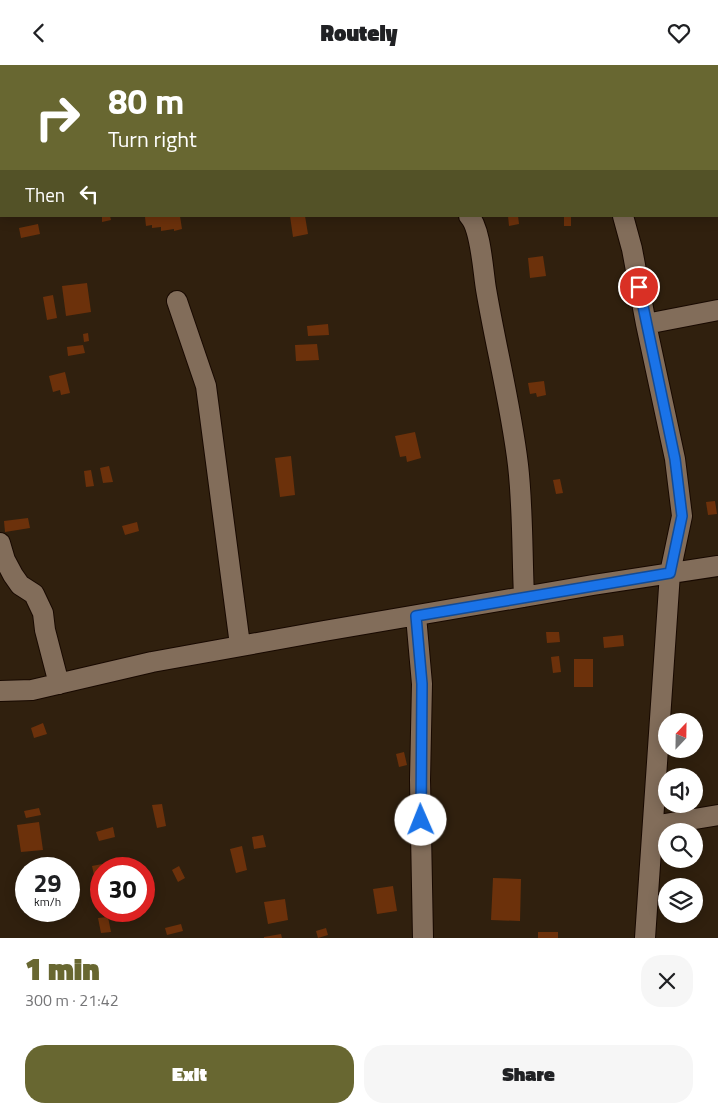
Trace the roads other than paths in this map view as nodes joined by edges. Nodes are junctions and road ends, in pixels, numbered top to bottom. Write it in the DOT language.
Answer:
graph roads {
  1 [pos="470,217"];
  2 [pos="623,217"];
  3 [pos="177,301"];
  4 [pos="718,310"];
  5 [pos="646,325"];
  6 [pos="0,543"];
  7 [pos="718,567"];
  8 [pos="670,573"];
  9 [pos="524,597"];
  10 [pos="416,616"];
  11 [pos="240,645"];
  12 [pos="59,684"];
  13 [pos="0,691"];
  14 [pos="718,815"];
  15 [pos="653,826"];
  16 [pos="424,938"];
  17 [pos="646,938"];
  1 -- 9 [label="street"];
  2 -- 5 [label="street"];
  3 -- 11 [label="street"];
  4 -- 5 [label="street"];
  5 -- 8 [label="street"];
  6 -- 12 [label="street"];
  7 -- 8 [label="street"];
  8 -- 9 [label="street"];
  8 -- 15 [label="street"];
  9 -- 10 [label="street"];
  10 -- 11 [label="street"];
  10 -- 16 [label="street"];
  11 -- 12 [label="street"];
  12 -- 13 [label="street"];
  14 -- 15 [label="street"];
  15 -- 17 [label="street"];
}
